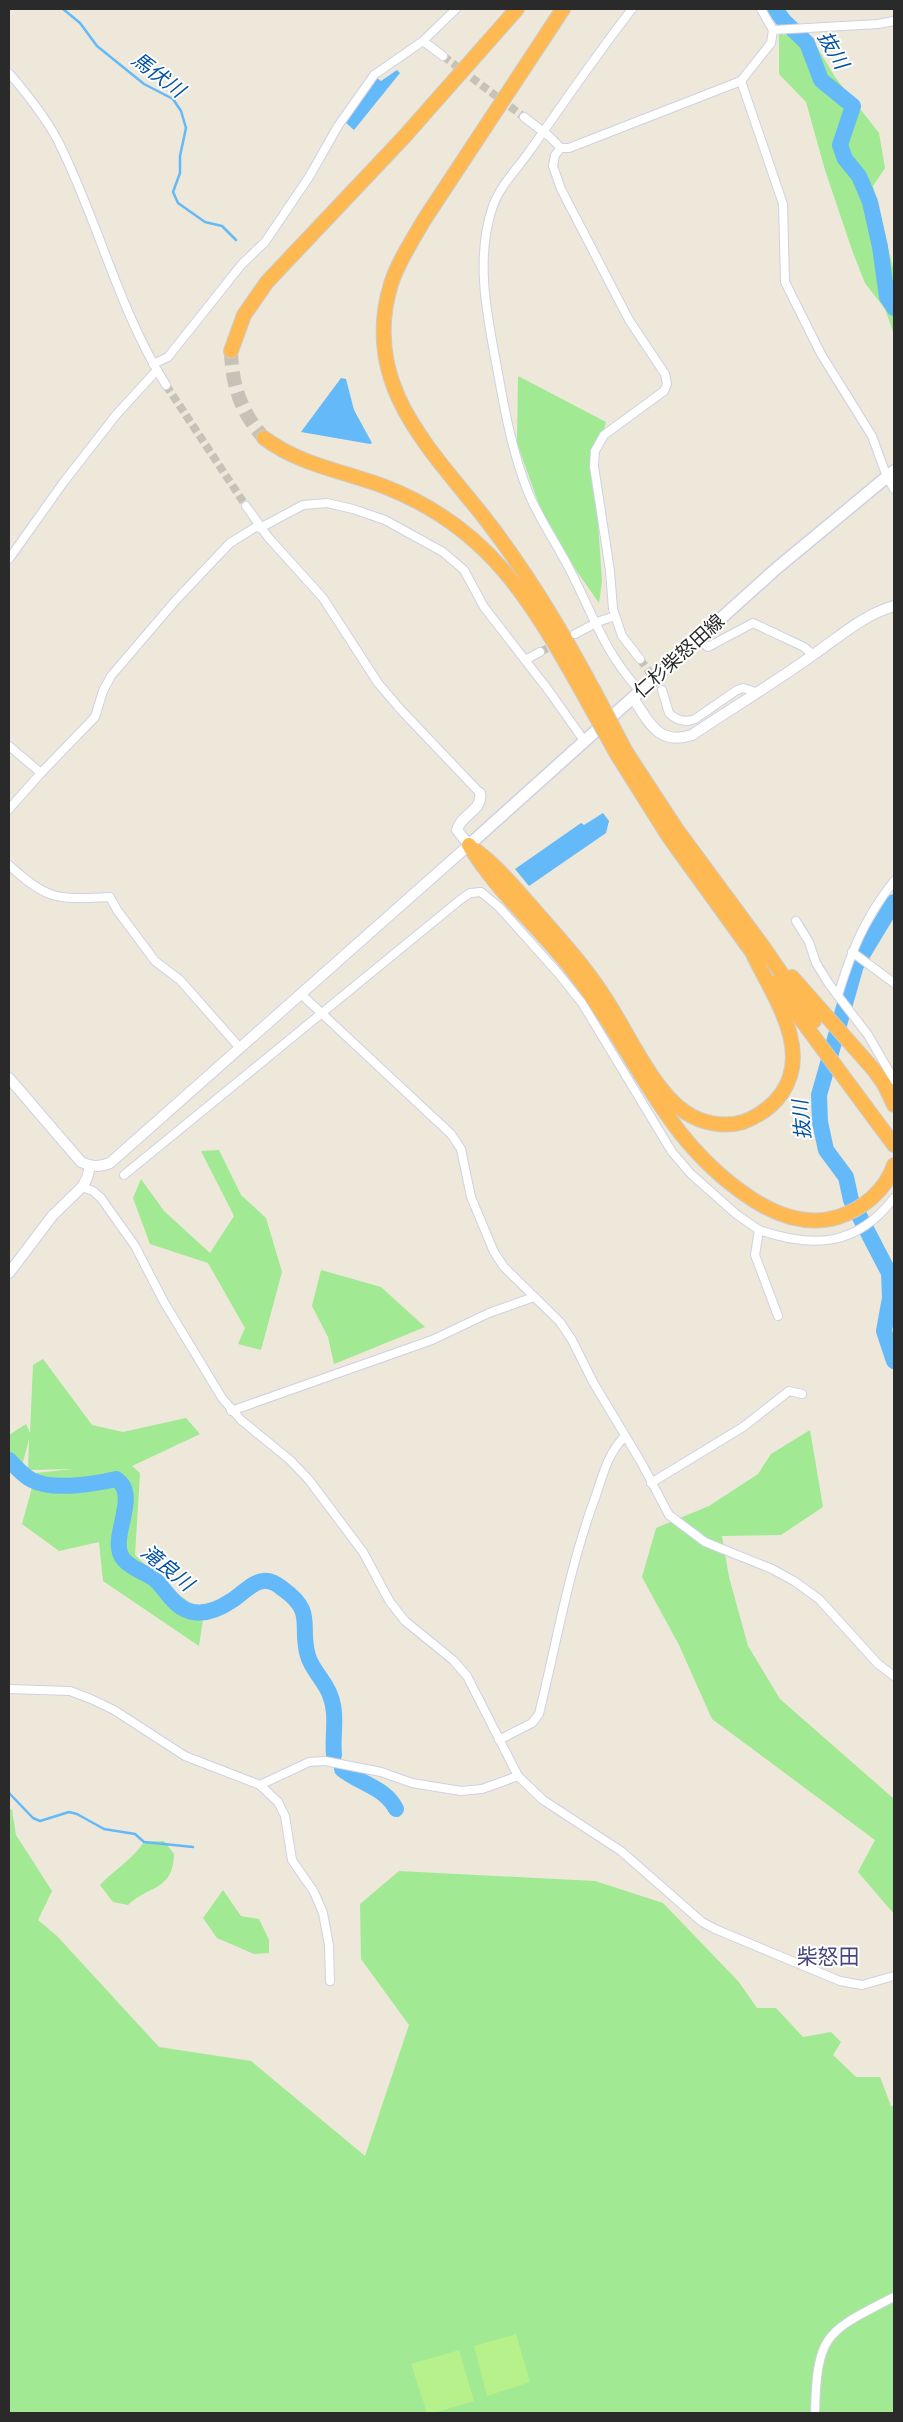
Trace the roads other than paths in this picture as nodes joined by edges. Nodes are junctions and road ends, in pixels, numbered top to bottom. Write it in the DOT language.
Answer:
graph roads {
  1 [pos="456,9"];
  2 [pos="517,9"];
  3 [pos="563,9"];
  4 [pos="632,9"];
  5 [pos="761,9"];
  6 [pos="894,21"];
  7 [pos="773,30"];
  8 [pos="423,41"];
  9 [pos="443,56"];
  10 [pos="9,73"];
  11 [pos="741,81"];
  12 [pos="524,117"];
  13 [pos="542,131"];
  14 [pos="561,148"];
  15 [pos="232,350"];
  16 [pos="155,367"];
  17 [pos="166,385"];
  18 [pos="264,438"];
  19 [pos="890,474"];
  20 [pos="894,489"];
  21 [pos="246,506"];
  22 [pos="260,527"];
  23 [pos="9,559"];
  24 [pos="894,606"];
  25 [pos="615,616"];
  26 [pos="595,623"];
  27 [pos="575,634"];
  28 [pos="698,639"];
  29 [pos="540,652"];
  30 [pos="812,656"];
  31 [pos="640,659"];
  32 [pos="525,660"];
  33 [pos="662,690"];
  34 [pos="756,692"];
  35 [pos="589,693"];
  36 [pos="637,694"];
  37 [pos="585,742"];
  38 [pos="9,746"];
  39 [pos="41,773"];
  40 [pos="480,793"];
  41 [pos="9,808"];
  42 [pos="469,845"];
  43 [pos="9,865"];
  44 [pos="894,881"];
  45 [pos="796,921"];
  46 [pos="759,952"];
  47 [pos="854,954"];
  48 [pos="894,983"];
  49 [pos="301,994"];
  50 [pos="838,996"];
  51 [pos="320,1013"];
  52 [pos="810,1013"];
  53 [pos="240,1048"];
  54 [pos="9,1078"];
  55 [pos="894,1080"];
  56 [pos="894,1105"];
  57 [pos="881,1121"];
  58 [pos="894,1130"];
  59 [pos="894,1145"];
  60 [pos="894,1165"];
  61 [pos="90,1166"];
  62 [pos="124,1175"];
  63 [pos="82,1187"];
  64 [pos="894,1198"];
  65 [pos="759,1230"];
  66 [pos="9,1273"];
  67 [pos="534,1297"];
  68 [pos="778,1316"];
  69 [pos="802,1394"];
  70 [pos="231,1411"];
  71 [pos="624,1437"];
  72 [pos="651,1483"];
  73 [pos="894,1676"];
  74 [pos="9,1689"];
  75 [pos="499,1740"];
  76 [pos="518,1776"];
  77 [pos="260,1785"];
  78 [pos="894,1976"];
  79 [pos="330,1981"];
  80 [pos="894,2297"];
  81 [pos="815,2413"];
  1 -- 8 [label="street"];
  2 -- 15 [label="highway"];
  3 -- 35 [label="highway"];
  4 -- 13 [label="street"];
  5 -- 7 [label="street"];
  6 -- 7 [label="street"];
  7 -- 11 [label="street"];
  8 -- 9 [label="street"];
  8 -- 16 [label="street"];
  10 -- 16 [label="street"];
  11 -- 14 [label="street"];
  11 -- 19 [label="street"];
  12 -- 13 [label="street"];
  13 -- 14 [label="street"];
  13 -- 26 [label="street"];
  14 -- 25 [label="street"];
  16 -- 17 [label="street"];
  16 -- 23 [label="street"];
  18 -- 35 [label="highway"];
  19 -- 20 [label="street"];
  19 -- 28 [label="main road, 仁杉柴怒田線"];
  21 -- 22 [label="street"];
  22 -- 32 [label="street"];
  22 -- 39 [label="street"];
  22 -- 40 [label="street"];
  24 -- 30 [label="street"];
  25 -- 26 [label="street"];
  25 -- 31 [label="street"];
  26 -- 27 [label="street"];
  26 -- 36 [label="street"];
  28 -- 30 [label="street"];
  28 -- 36 [label="main road, 仁杉柴怒田線"];
  29 -- 32 [label="street"];
  30 -- 34 [label="street"];
  32 -- 37 [label="street"];
  33 -- 34 [label="street"];
  34 -- 36 [label="street"];
  35 -- 46 [label="highway, bridge"];
  36 -- 37 [label="main road, 仁杉柴怒田線"];
  37 -- 42 [label="main road, 仁杉柴怒田線"];
  38 -- 39 [label="street"];
  39 -- 41 [label="street"];
  40 -- 42 [label="street"];
  42 -- 46 [label="highway"];
  42 -- 49 [label="street"];
  42 -- 60 [label="highway"];
  43 -- 53 [label="street"];
  44 -- 47 [label="street"];
  45 -- 50 [label="street"];
  46 -- 52 [label="highway"];
  46 -- 52 [label="highway"];
  47 -- 48 [label="street"];
  47 -- 50 [label="street"];
  49 -- 51 [label="street"];
  49 -- 53 [label="street"];
  50 -- 55 [label="street"];
  51 -- 62 [label="street"];
  51 -- 65 [label="street"];
  51 -- 67 [label="street"];
  52 -- 56 [label="highway"];
  52 -- 57 [label="highway"];
  53 -- 61 [label="street"];
  54 -- 61 [label="street"];
  57 -- 58 [label="highway"];
  57 -- 59 [label="highway"];
  61 -- 63 [label="street"];
  63 -- 66 [label="street"];
  63 -- 70 [label="street"];
  64 -- 65 [label="street"];
  65 -- 68 [label="street"];
  67 -- 70 [label="street"];
  67 -- 71 [label="street"];
  69 -- 72 [label="street"];
  70 -- 75 [label="street"];
  71 -- 72 [label="street"];
  71 -- 75 [label="street"];
  72 -- 73 [label="street"];
  74 -- 77 [label="street"];
  75 -- 76 [label="street"];
  76 -- 77 [label="street"];
  76 -- 78 [label="street"];
  77 -- 79 [label="street"];
  80 -- 81 [label="street"];
}
